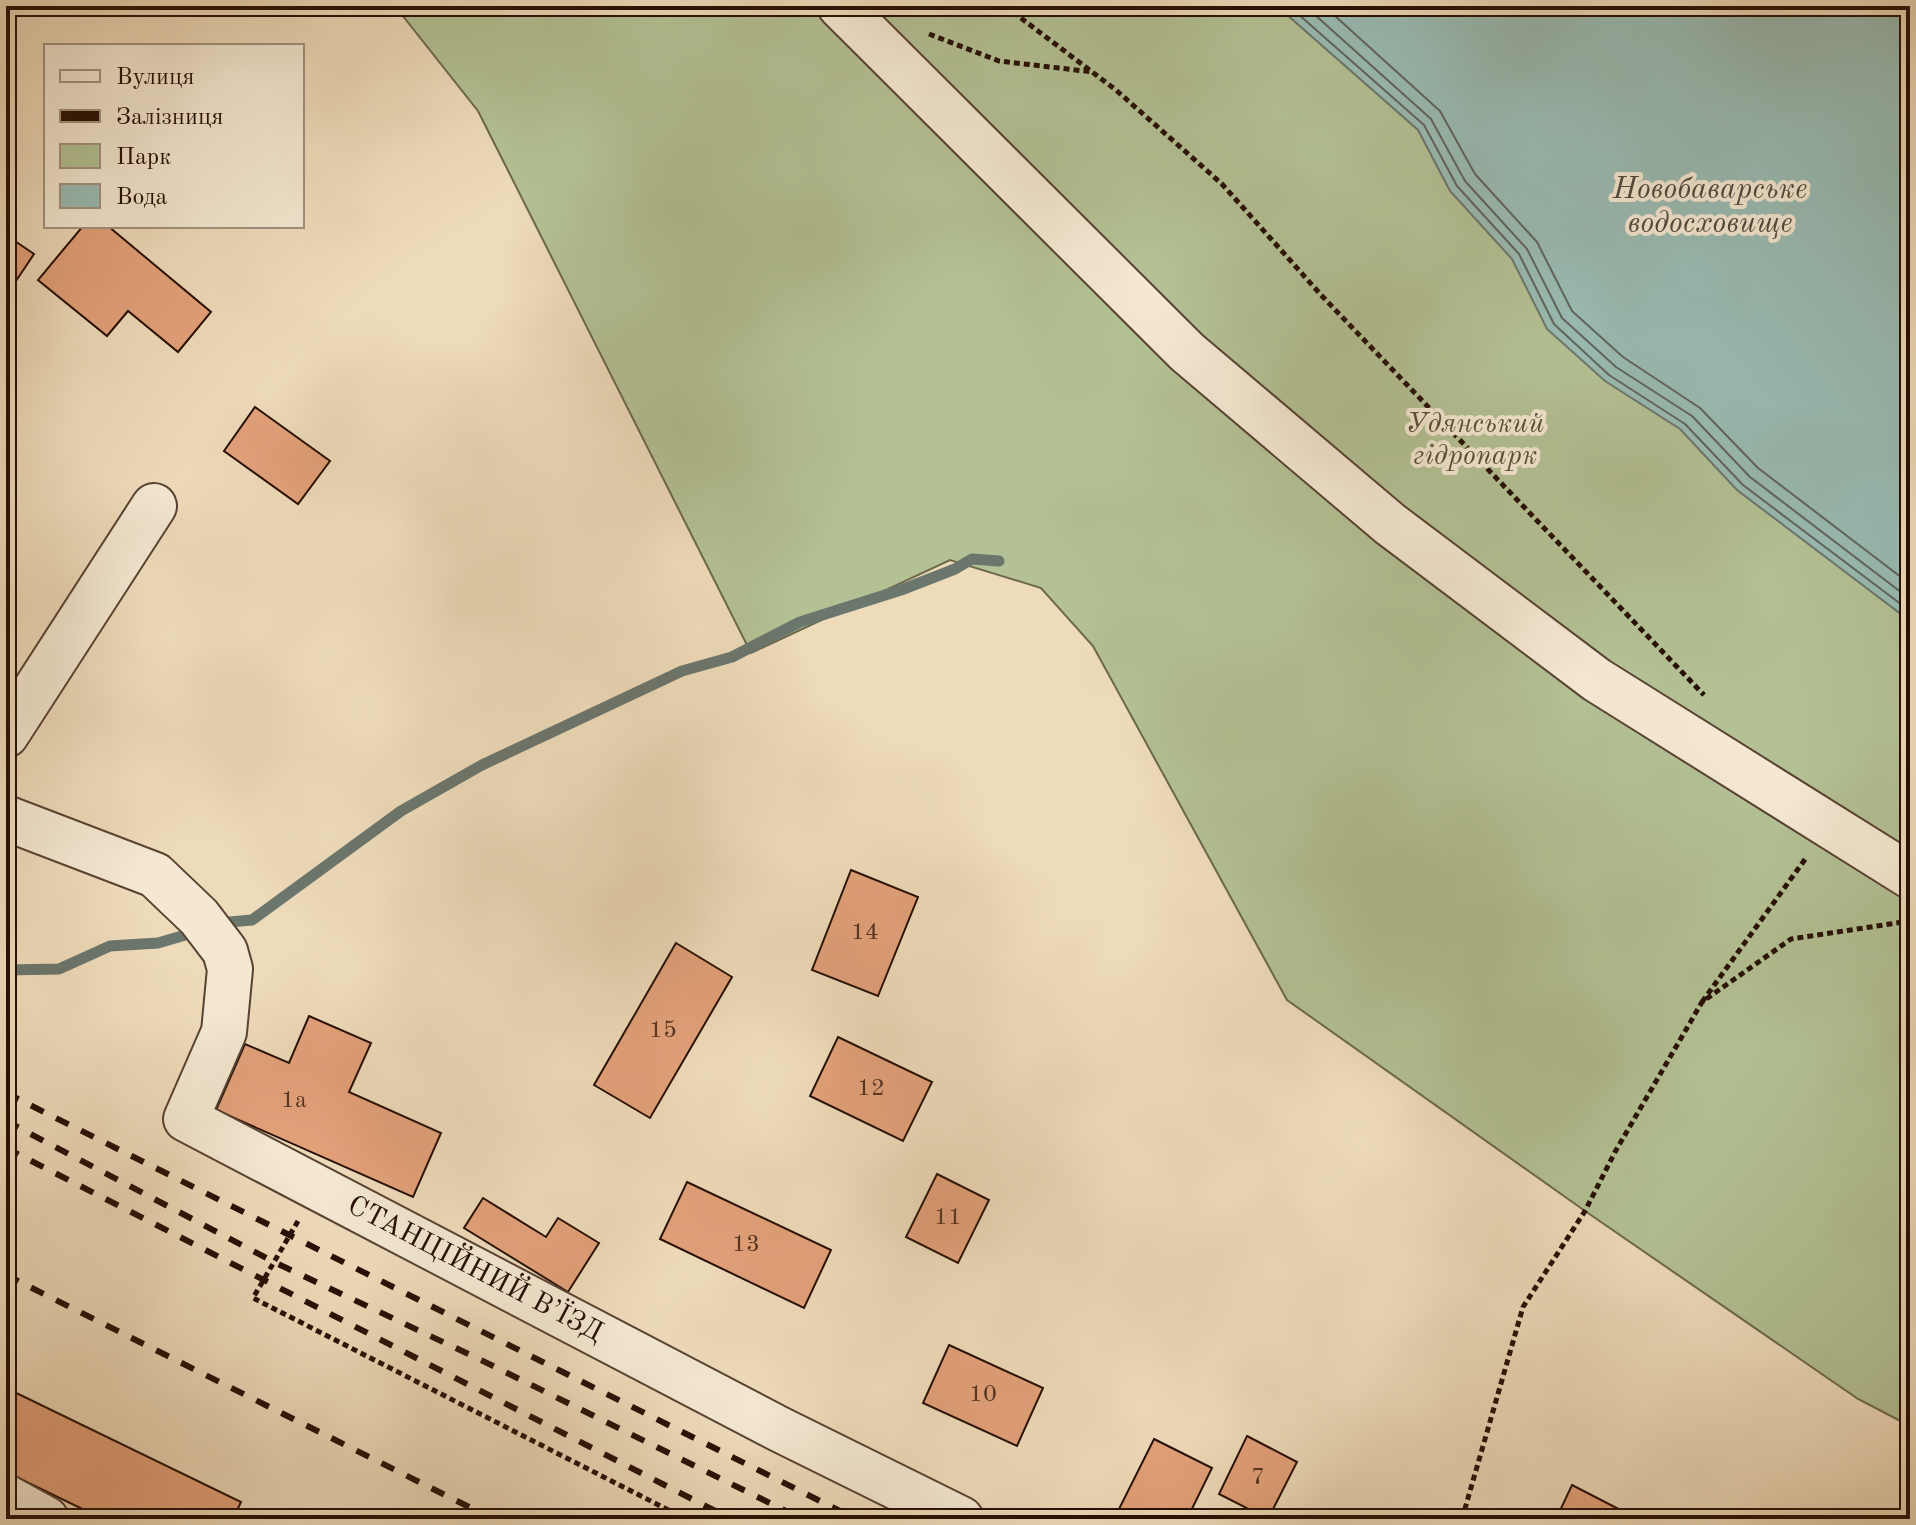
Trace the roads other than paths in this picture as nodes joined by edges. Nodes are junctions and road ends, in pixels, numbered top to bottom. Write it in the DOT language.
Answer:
graph roads {
  1 [pos="840,6"];
  2 [pos="154,506"];
  3 [pos="6,735"];
  4 [pos="6,818"];
  5 [pos="1910,876"];
  6 [pos="6,1497"];
  7 [pos="46,1519"];
  8 [pos="961,1519"];
  1 -- 5 [label="street"];
  2 -- 3 [label="street"];
  4 -- 8 [label="street, СТАНЦІЙНИЙ В’ЇЗД"];
  6 -- 7 [label="street"];
}
